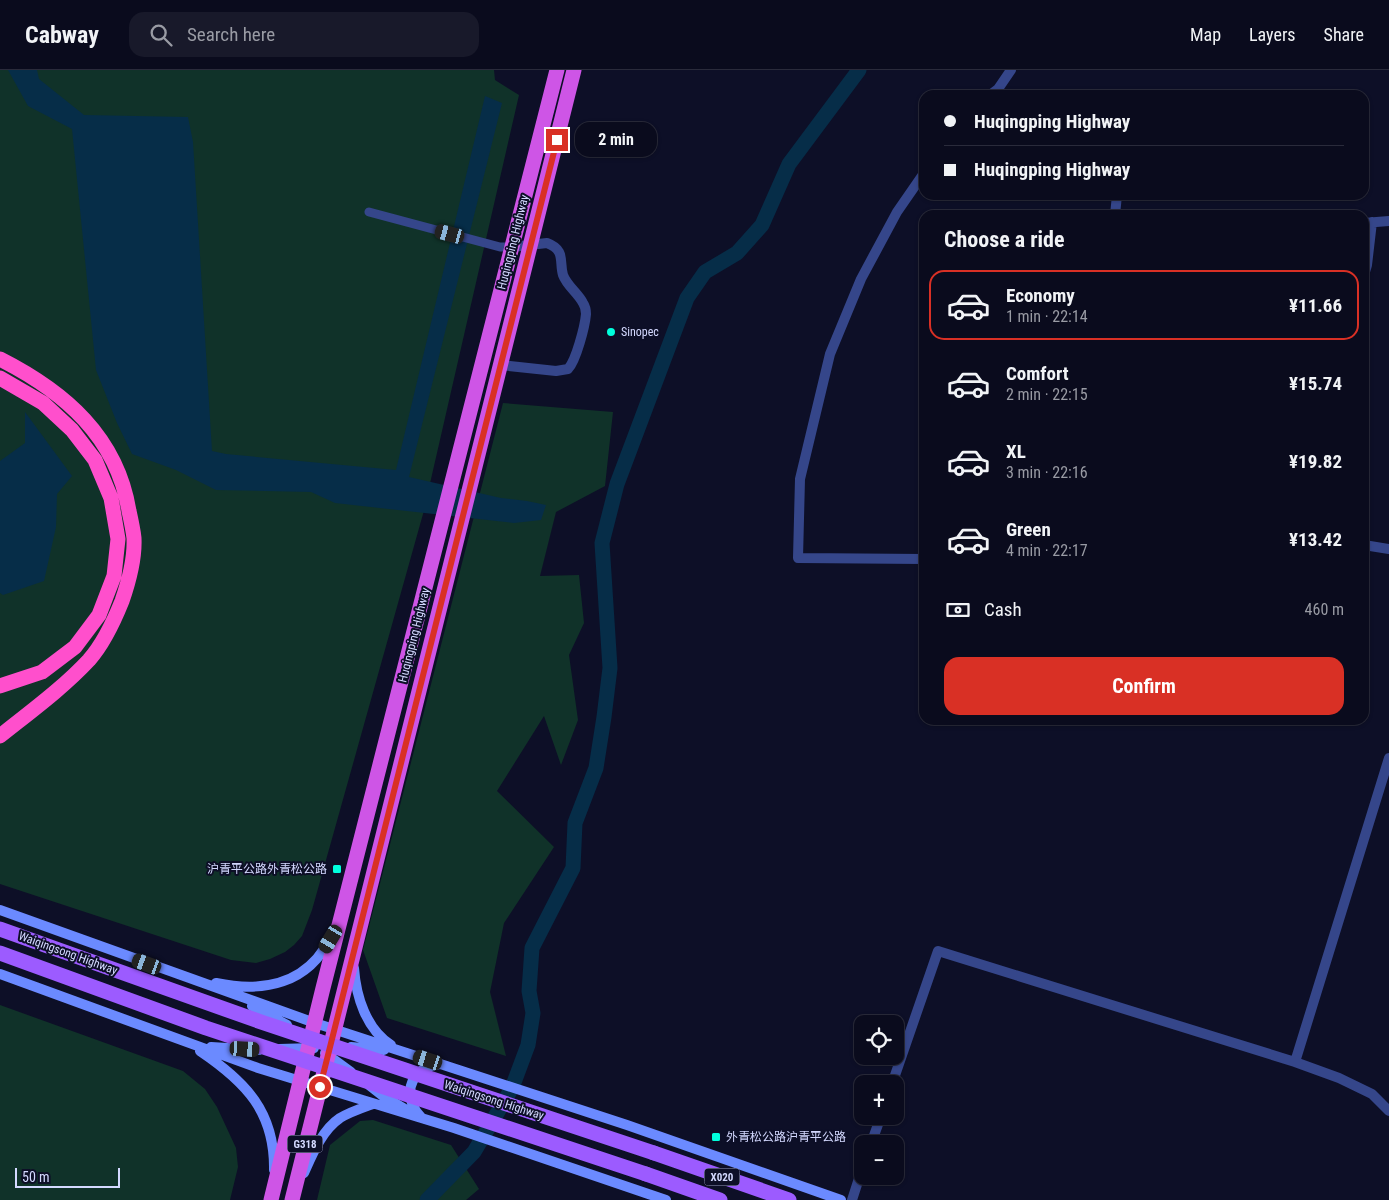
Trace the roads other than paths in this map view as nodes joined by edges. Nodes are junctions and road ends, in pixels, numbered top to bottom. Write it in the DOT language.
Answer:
graph roads {
  1 [pos="557,70"];
  2 [pos="574,70"];
  3 [pos="1011,70"];
  4 [pos="997,90"];
  5 [pos="919,180"];
  6 [pos="369,212"];
  7 [pos="1389,221"];
  8 [pos="1369,222"];
  9 [pos="530,246"];
  10 [pos="512,247"];
  11 [pos="0,359"];
  12 [pos="500,366"];
  13 [pos="0,378"];
  14 [pos="1369,546"];
  15 [pos="1389,550"];
  16 [pos="919,559"];
  17 [pos="0,686"];
  18 [pos="0,736"];
  19 [pos="1389,758"];
  20 [pos="0,910"];
  21 [pos="342,911"];
  22 [pos="0,929"];
  23 [pos="0,953"];
  24 [pos="353,956"];
  25 [pos="0,974"];
  26 [pos="176,974"];
  27 [pos="218,989"];
  28 [pos="314,1023"];
  29 [pos="334,1029"];
  30 [pos="187,1042"];
  31 [pos="319,1048"];
  32 [pos="414,1056"];
  33 [pos="1295,1062"];
  34 [pos="440,1064"];
  35 [pos="895,1075"];
  36 [pos="300,1081"];
  37 [pos="320,1087"];
  38 [pos="372,1104"];
  39 [pos="1389,1111"];
  40 [pos="421,1118"];
  41 [pos="857,1185"];
  42 [pos="272,1194"];
  43 [pos="293,1200"];
  44 [pos="666,1200"];
  45 [pos="720,1200"];
  46 [pos="790,1200"];
  47 [pos="841,1200"];
  48 [pos="852,1200"];
  1 -- 10 [label="highway, Huqingping Highway / G318"];
  2 -- 9 [label="highway, Huqingping Highway / G318"];
  3 -- 4 [label="street"];
  5 -- 16 [label="street"];
  6 -- 10 [label="lane"];
  7 -- 8 [label="street"];
  9 -- 10 [label="street"];
  9 -- 12 [label="highway, Huqingping Highway / G318"];
  9 -- 12 [label="street"];
  10 -- 21 [label="highway, Huqingping Highway / G318"];
  11 -- 18 [label="highway"];
  12 -- 24 [label="highway, Huqingping Highway / G318"];
  13 -- 17 [label="highway"];
  14 -- 15 [label="street"];
  19 -- 33 [label="street"];
  20 -- 26 [label="main road"];
  21 -- 26 [label="main road"];
  21 -- 28 [label="highway, Huqingping Highway / G318"];
  22 -- 46 [label="main road, Waiqingsong Highway / X020, bridge"];
  23 -- 45 [label="main road, Waiqingsong Highway / X020, bridge"];
  24 -- 29 [label="highway, Huqingping Highway / G318"];
  24 -- 32 [label="main road"];
  25 -- 30 [label="main road"];
  26 -- 27 [label="main road"];
  27 -- 28 [label="main road"];
  27 -- 31 [label="main road"];
  28 -- 29 [label="main road"];
  28 -- 31 [label="highway, Huqingping Highway / G318"];
  29 -- 31 [label="highway, Huqingping Highway / G318"];
  29 -- 32 [label="main road"];
  30 -- 31 [label="main road"];
  30 -- 36 [label="main road"];
  30 -- 42 [label="main road"];
  31 -- 32 [label="main road"];
  31 -- 36 [label="highway, Huqingping Highway / G318"];
  31 -- 37 [label="highway, Huqingping Highway / G318"];
  31 -- 40 [label="main road"];
  32 -- 34 [label="main road"];
  33 -- 35 [label="street"];
  33 -- 39 [label="street"];
  34 -- 40 [label="main road"];
  34 -- 47 [label="main road"];
  36 -- 37 [label="main road"];
  36 -- 42 [label="highway, Huqingping Highway / G318"];
  37 -- 38 [label="main road"];
  37 -- 43 [label="highway, Huqingping Highway / G318"];
  38 -- 40 [label="main road"];
  38 -- 43 [label="main road"];
  40 -- 44 [label="main road"];
  41 -- 48 [label="street"];
}
